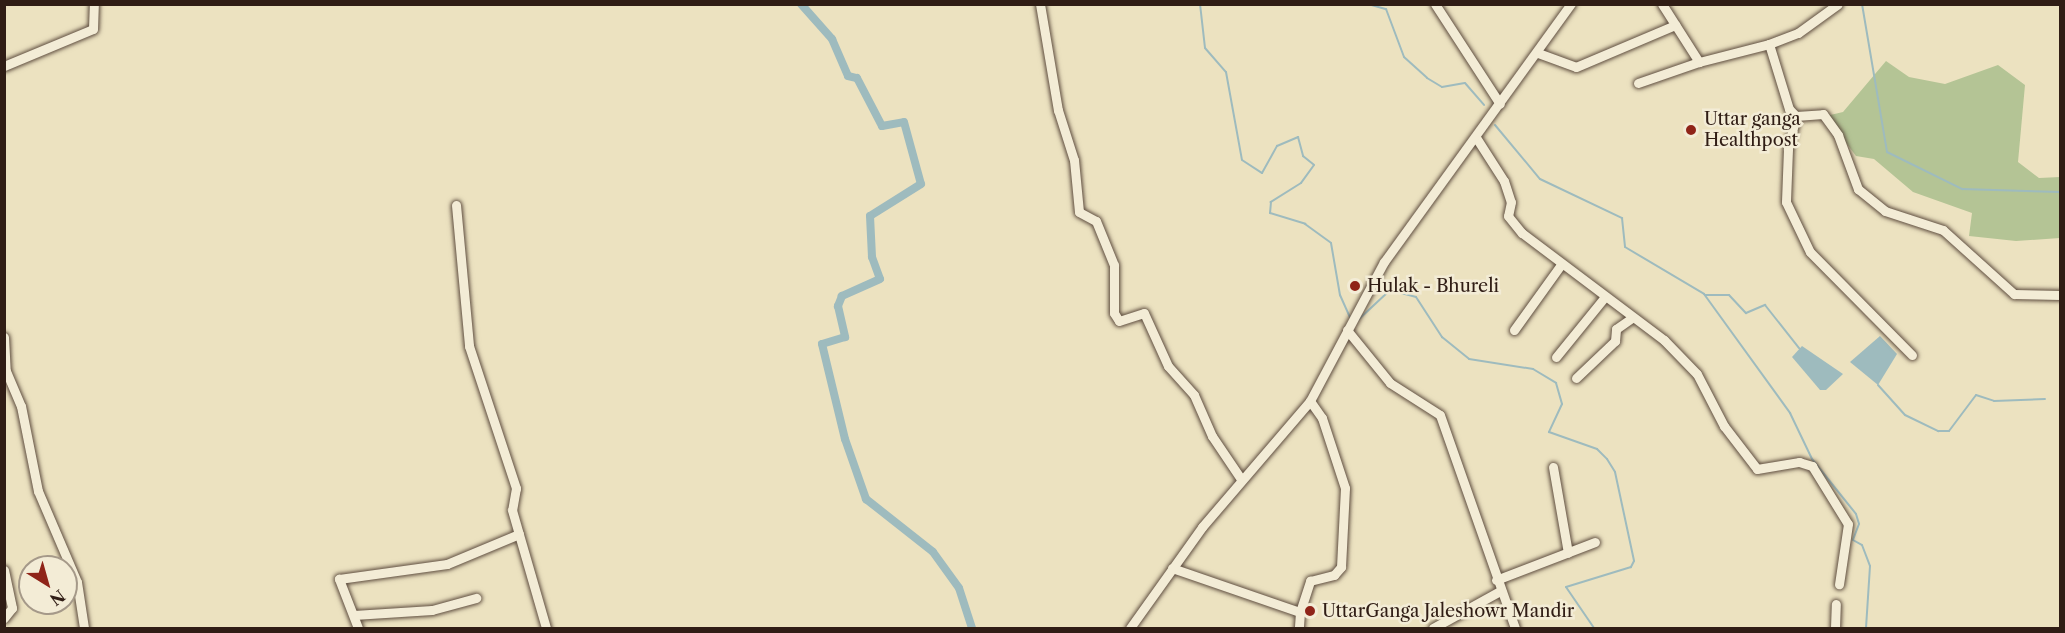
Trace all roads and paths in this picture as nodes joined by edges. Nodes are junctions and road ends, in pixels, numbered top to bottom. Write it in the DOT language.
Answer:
graph roads {
  1 [pos="94,4"];
  2 [pos="1040,4"];
  3 [pos="1435,4"];
  4 [pos="1571,4"];
  5 [pos="1662,4"];
  6 [pos="1838,4"];
  7 [pos="1675,25"];
  8 [pos="1769,44"];
  9 [pos="1538,52"];
  10 [pos="1699,62"];
  11 [pos="4,66"];
  12 [pos="1638,83"];
  13 [pos="1497,108"];
  14 [pos="1796,116"];
  15 [pos="1477,139"];
  16 [pos="456,206"];
  17 [pos="1560,266"];
  18 [pos="2061,295"];
  19 [pos="1604,298"];
  20 [pos="1632,318"];
  21 [pos="1347,329"];
  22 [pos="1514,330"];
  23 [pos="4,338"];
  24 [pos="1912,355"];
  25 [pos="1556,357"];
  26 [pos="1576,378"];
  27 [pos="1310,401"];
  28 [pos="1553,466"];
  29 [pos="1241,479"];
  30 [pos="519,534"];
  31 [pos="1595,542"];
  32 [pos="1568,553"];
  33 [pos="1172,568"];
  34 [pos="4,570"];
  35 [pos="1496,580"];
  36 [pos="1839,584"];
  37 [pos="1500,591"];
  38 [pos="476,598"];
  39 [pos="1836,604"];
  40 [pos="1300,612"];
  41 [pos="354,615"];
  42 [pos="4,618"];
  43 [pos="84,628"];
  44 [pos="358,628"];
  45 [pos="546,628"];
  46 [pos="1130,628"];
  47 [pos="1299,628"];
  48 [pos="1433,628"];
  49 [pos="1515,628"];
  50 [pos="1835,628"];
  1 -- 11 [label="street"];
  2 -- 29 [label="street"];
  3 -- 13 [label="street"];
  4 -- 9 [label="street"];
  5 -- 7 [label="street"];
  6 -- 8 [label="street"];
  7 -- 9 [label="street"];
  7 -- 10 [label="street"];
  8 -- 10 [label="street"];
  8 -- 14 [label="street"];
  9 -- 13 [label="street"];
  10 -- 12 [label="street"];
  13 -- 15 [label="street"];
  14 -- 18 [label="street"];
  14 -- 24 [label="street"];
  15 -- 17 [label="street"];
  15 -- 21 [label="street"];
  16 -- 30 [label="street"];
  17 -- 19 [label="street"];
  17 -- 22 [label="street"];
  19 -- 20 [label="street"];
  19 -- 25 [label="street"];
  20 -- 26 [label="street"];
  20 -- 36 [label="street"];
  21 -- 27 [label="street"];
  21 -- 35 [label="street"];
  23 -- 43 [label="street"];
  27 -- 29 [label="street"];
  27 -- 40 [label="street"];
  28 -- 32 [label="street"];
  29 -- 33 [label="street"];
  30 -- 41 [label="street"];
  30 -- 45 [label="street"];
  31 -- 32 [label="street"];
  32 -- 35 [label="street"];
  33 -- 40 [label="street"];
  33 -- 46 [label="street"];
  34 -- 42 [label="street"];
  35 -- 37 [label="street"];
  37 -- 48 [label="street"];
  37 -- 49 [label="street"];
  38 -- 41 [label="street"];
  39 -- 50 [label="street"];
  40 -- 47 [label="street"];
  41 -- 44 [label="street"];
}
